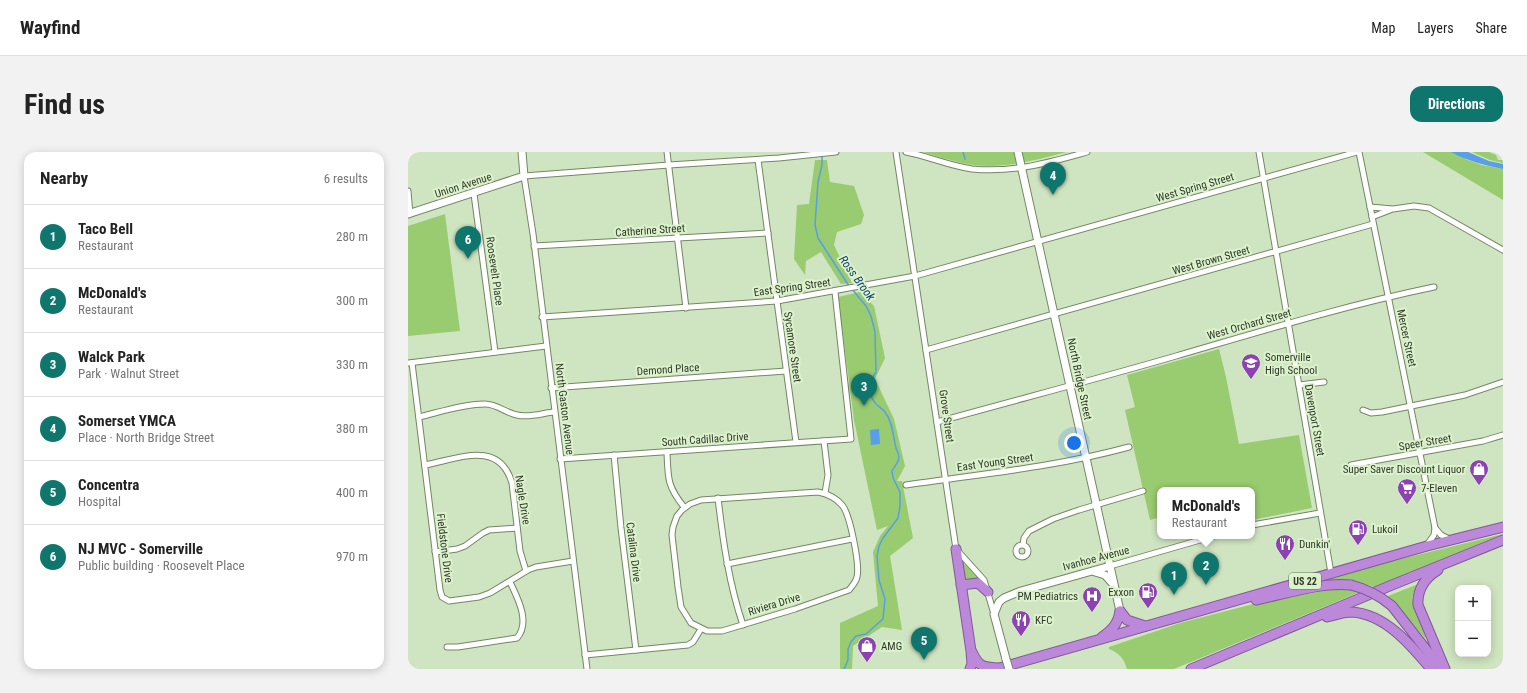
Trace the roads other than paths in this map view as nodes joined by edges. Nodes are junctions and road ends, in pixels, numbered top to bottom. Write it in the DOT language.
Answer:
graph roads {
  1 [pos="522,152"];
  2 [pos="667,152"];
  3 [pos="836,152"];
  4 [pos="896,152"];
  5 [pos="906,152"];
  6 [pos="1018,152"];
  7 [pos="1087,152"];
  8 [pos="1258,152"];
  9 [pos="1358,152"];
  10 [pos="758,160"];
  11 [pos="669,165"];
  12 [pos="1022,168"];
  13 [pos="524,176"];
  14 [pos="1263,178"];
  15 [pos="408,191"];
  16 [pos="474,194"];
  17 [pos="1370,208"];
  18 [pos="1393,209"];
  19 [pos="409,214"];
  20 [pos="1372,216"];
  21 [pos="1373,224"];
  22 [pos="768,233"];
  23 [pos="677,238"];
  24 [pos="1039,242"];
  25 [pos="534,246"];
  26 [pos="1503,250"];
  27 [pos="1276,252"];
  28 [pos="915,276"];
  29 [pos="1434,287"];
  30 [pos="835,292"];
  31 [pos="1388,297"];
  32 [pos="777,301"];
  33 [pos="686,308"];
  34 [pos="1055,314"];
  35 [pos="542,317"];
  36 [pos="1288,323"];
  37 [pos="546,346"];
  38 [pos="926,350"];
  39 [pos="495,352"];
  40 [pos="410,363"];
  41 [pos="786,371"];
  42 [pos="1324,382"];
  43 [pos="1503,382"];
  44 [pos="1299,385"];
  45 [pos="1070,386"];
  46 [pos="551,388"];
  47 [pos="1410,406"];
  48 [pos="1363,410"];
  49 [pos="554,412"];
  50 [pos="419,417"];
  51 [pos="936,422"];
  52 [pos="1503,435"];
  53 [pos="824,441"];
  54 [pos="796,442"];
  55 [pos="1129,447"];
  56 [pos="667,452"];
  57 [pos="1420,453"];
  58 [pos="614,455"];
  59 [pos="1086,458"];
  60 [pos="560,459"];
  61 [pos="426,465"];
  62 [pos="1350,465"];
  63 [pos="945,479"];
  64 [pos="906,485"];
  65 [pos="1143,491"];
  66 [pos="825,493"];
  67 [pos="718,498"];
  68 [pos="1096,505"];
  69 [pos="684,507"];
  70 [pos="1320,513"];
  71 [pos="1255,524"];
  72 [pos="1503,527"];
  73 [pos="517,528"];
  74 [pos="1435,528"];
  75 [pos="852,539"];
  76 [pos="1204,539"];
  77 [pos="1450,540"];
  78 [pos="1503,540"];
  79 [pos="1023,545"];
  80 [pos="1427,546"];
  81 [pos="956,549"];
  82 [pos="435,552"];
  83 [pos="1454,559"];
  84 [pos="573,562"];
  85 [pos="727,564"];
  86 [pos="1110,566"];
  87 [pos="526,571"];
  88 [pos="1090,571"];
  89 [pos="1331,573"];
  90 [pos="510,582"];
  91 [pos="961,585"];
  92 [pos="1115,586"];
  93 [pos="988,592"];
  94 [pos="1120,611"];
  95 [pos="994,614"];
  96 [pos="1183,616"];
  97 [pos="1304,622"];
  98 [pos="743,624"];
  99 [pos="1146,627"];
  100 [pos="701,628"];
  101 [pos="1097,640"];
  102 [pos="447,647"];
  103 [pos="636,650"];
  104 [pos="971,651"];
  105 [pos="585,655"];
  106 [pos="587,669"];
  107 [pos="970,669"];
  108 [pos="997,669"];
  109 [pos="1009,669"];
  110 [pos="1191,669"];
  111 [pos="1430,669"];
  112 [pos="1443,669"];
  1 -- 13 [label="street, North Gaston Avenue"];
  2 -- 11 [label="street"];
  3 -- 10 [label="street"];
  4 -- 28 [label="street, Grove Street"];
  5 -- 12 [label="street"];
  6 -- 12 [label="street, North Bridge Street"];
  7 -- 12 [label="street"];
  8 -- 14 [label="street, Davenport Street"];
  9 -- 14 [label="street, West Spring Street"];
  9 -- 17 [label="street, Mercer Street"];
  10 -- 11 [label="street"];
  10 -- 22 [label="street, Sycamore Street"];
  11 -- 13 [label="street"];
  11 -- 23 [label="street"];
  12 -- 24 [label="street, North Bridge Street"];
  13 -- 16 [label="street, Union Avenue"];
  13 -- 25 [label="street, North Gaston Avenue"];
  14 -- 24 [label="street, West Spring Street"];
  14 -- 27 [label="street, Davenport Street"];
  15 -- 19 [label="street"];
  16 -- 19 [label="street, Union Avenue"];
  16 -- 39 [label="street, Roosevelt Place"];
  17 -- 18 [label="street"];
  17 -- 20 [label="street, Mercer Street"];
  18 -- 20 [label="street"];
  18 -- 26 [label="street"];
  20 -- 21 [label="street, Mercer Street"];
  21 -- 27 [label="street, West Brown Street"];
  21 -- 31 [label="street, Mercer Street"];
  22 -- 23 [label="street, Catherine Street"];
  22 -- 32 [label="street, Sycamore Street"];
  23 -- 25 [label="street, Catherine Street"];
  23 -- 33 [label="street"];
  24 -- 28 [label="street, East Spring Street"];
  24 -- 34 [label="street, North Bridge Street"];
  25 -- 35 [label="street, North Gaston Avenue"];
  27 -- 34 [label="street, West Brown Street"];
  27 -- 36 [label="street, Davenport Street"];
  28 -- 30 [label="street, East Spring Street"];
  28 -- 38 [label="street, Grove Street"];
  29 -- 31 [label="street, West Orchard Street"];
  30 -- 32 [label="street, East Spring Street"];
  30 -- 53 [label="street, South Cadillac Drive"];
  31 -- 36 [label="street, West Orchard Street"];
  31 -- 47 [label="street, Mercer Street"];
  32 -- 33 [label="street, East Spring Street"];
  32 -- 41 [label="street, Sycamore Street"];
  33 -- 35 [label="street, East Spring Street"];
  34 -- 38 [label="street, West Brown Street"];
  34 -- 45 [label="street, North Bridge Street"];
  35 -- 37 [label="street, North Gaston Avenue"];
  36 -- 44 [label="street, Davenport Street"];
  36 -- 45 [label="street, West Orchard Street"];
  37 -- 39 [label="street"];
  37 -- 46 [label="street, North Gaston Avenue"];
  38 -- 51 [label="street, Grove Street"];
  39 -- 40 [label="street"];
  40 -- 50 [label="street, Fieldstone Drive"];
  41 -- 46 [label="street, Demond Place"];
  41 -- 54 [label="street, Sycamore Street"];
  42 -- 44 [label="street"];
  43 -- 47 [label="street"];
  44 -- 70 [label="street, Davenport Street"];
  45 -- 51 [label="street, West Orchard Street"];
  45 -- 59 [label="street, North Bridge Street"];
  46 -- 49 [label="street, North Gaston Avenue"];
  47 -- 48 [label="street"];
  47 -- 57 [label="street, Mercer Street"];
  49 -- 50 [label="street"];
  49 -- 60 [label="street, North Gaston Avenue"];
  50 -- 61 [label="street, Fieldstone Drive"];
  51 -- 63 [label="street, Grove Street"];
  52 -- 57 [label="street, Speer Street"];
  53 -- 54 [label="street, South Cadillac Drive"];
  53 -- 66 [label="street"];
  54 -- 56 [label="street, South Cadillac Drive"];
  55 -- 59 [label="street, East Young Street"];
  56 -- 58 [label="street, South Cadillac Drive"];
  56 -- 69 [label="street"];
  57 -- 62 [label="street, Speer Street"];
  57 -- 74 [label="street, Mercer Street"];
  58 -- 60 [label="street, South Cadillac Drive"];
  58 -- 103 [label="street, Catalina Drive"];
  59 -- 63 [label="street, East Young Street"];
  59 -- 68 [label="street, North Bridge Street"];
  60 -- 84 [label="street, North Gaston Avenue"];
  61 -- 73 [label="street, Nagle Drive"];
  61 -- 82 [label="street, Fieldstone Drive"];
  63 -- 64 [label="street, East Young Street"];
  63 -- 81 [label="street, Grove Street"];
  65 -- 68 [label="street"];
  66 -- 67 [label="street"];
  66 -- 75 [label="street"];
  67 -- 69 [label="street"];
  67 -- 85 [label="street"];
  68 -- 79 [label="street"];
  68 -- 86 [label="street, North Bridge Street"];
  69 -- 100 [label="street"];
  70 -- 71 [label="street"];
  70 -- 89 [label="street, Davenport Street"];
  72 -- 77 [label="highway, US 22"];
  73 -- 82 [label="street"];
  73 -- 87 [label="street, Nagle Drive"];
  74 -- 77 [label="street"];
  74 -- 80 [label="street"];
  75 -- 85 [label="street"];
  75 -- 98 [label="street, Riviera Drive"];
  76 -- 86 [label="street, Ivanhoe Avenue"];
  77 -- 80 [label="highway, US 22"];
  78 -- 83 [label="highway"];
  80 -- 89 [label="highway, US 22"];
  81 -- 91 [label="highway"];
  81 -- 93 [label="street"];
  82 -- 90 [label="street, Fieldstone Drive"];
  83 -- 97 [label="highway"];
  83 -- 112 [label="highway"];
  84 -- 87 [label="street, Fieldstone Drive"];
  84 -- 105 [label="street, North Gaston Avenue"];
  85 -- 98 [label="street"];
  86 -- 88 [label="street, Ivanhoe Avenue"];
  86 -- 92 [label="street, North Bridge Street"];
  87 -- 90 [label="street, Fieldstone Drive"];
  88 -- 92 [label="street"];
  88 -- 95 [label="street, Ivanhoe Avenue"];
  89 -- 96 [label="highway, US 22"];
  90 -- 102 [label="street"];
  91 -- 93 [label="highway"];
  91 -- 104 [label="highway"];
  92 -- 94 [label="street, North Bridge Street"];
  93 -- 95 [label="street"];
  94 -- 99 [label="highway"];
  94 -- 101 [label="highway"];
  95 -- 109 [label="street, bridge"];
  96 -- 99 [label="highway, US 22"];
  96 -- 112 [label="highway, bridge"];
  97 -- 110 [label="highway"];
  97 -- 111 [label="highway"];
  98 -- 100 [label="street, Riviera Drive"];
  99 -- 101 [label="highway, US 22"];
  100 -- 103 [label="street"];
  101 -- 108 [label="highway, US 22"];
  103 -- 105 [label="street"];
  104 -- 107 [label="highway"];
  104 -- 108 [label="highway"];
  105 -- 106 [label="street, North Gaston Avenue"];
}
